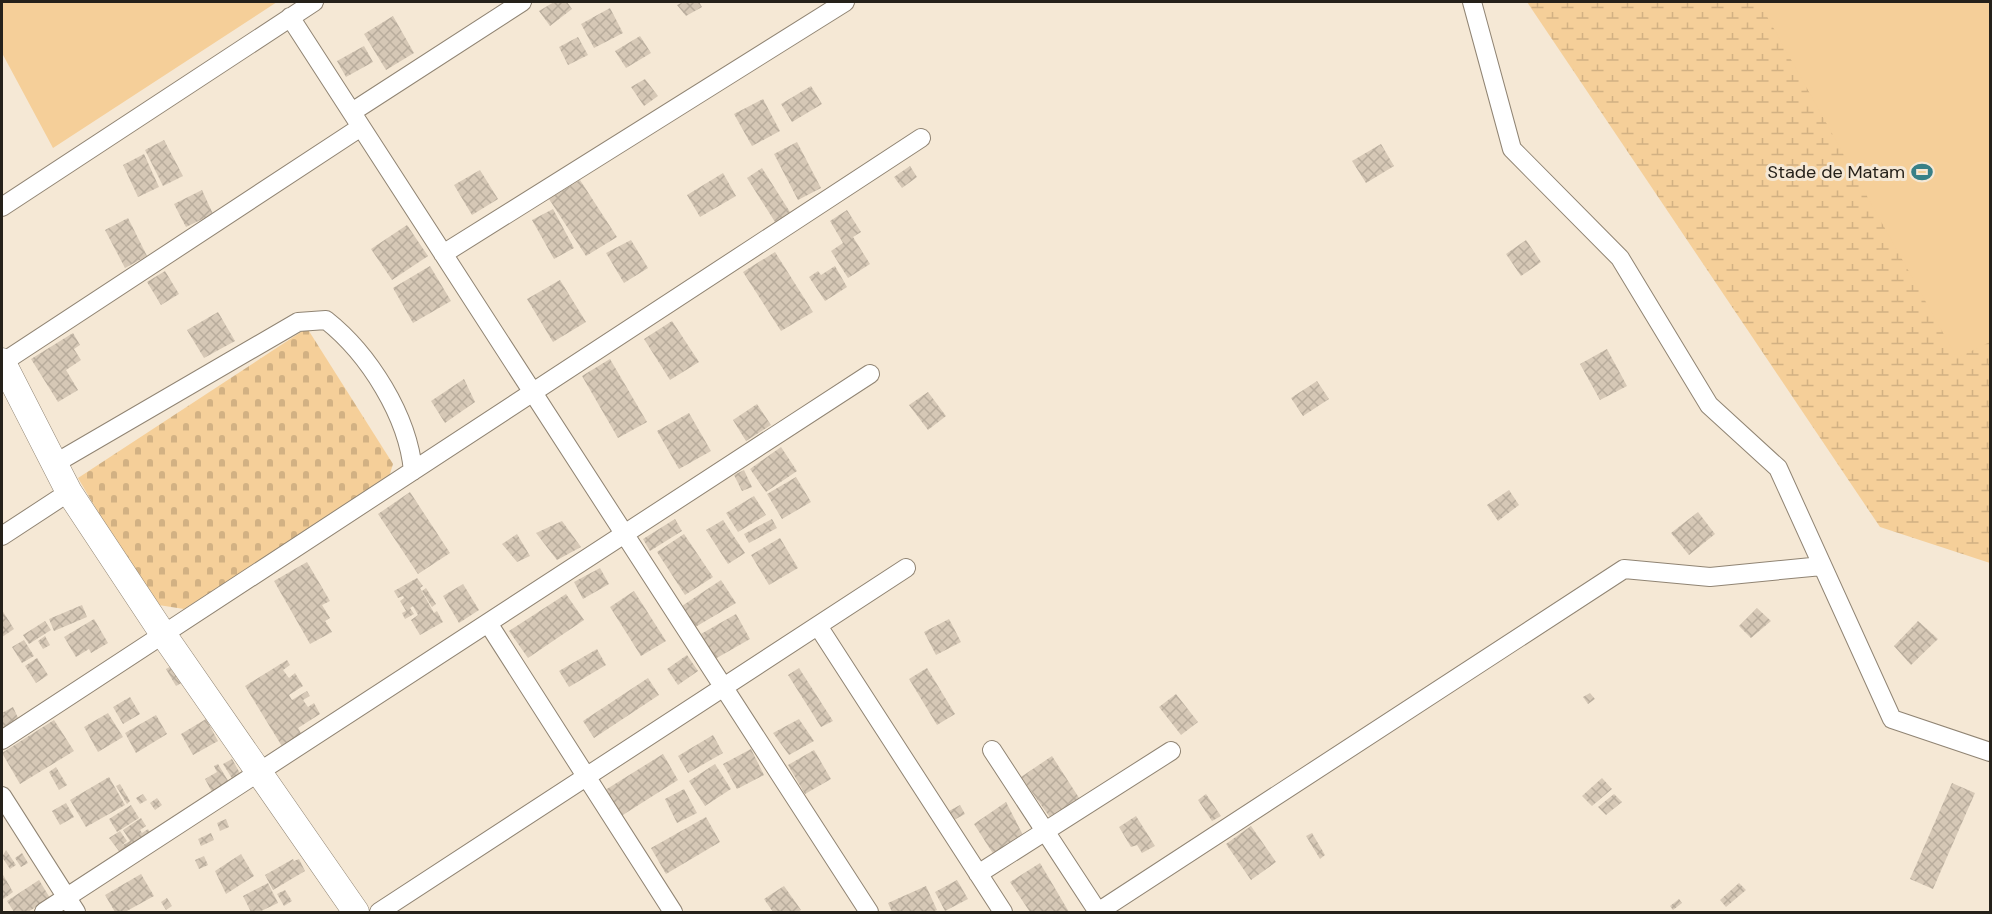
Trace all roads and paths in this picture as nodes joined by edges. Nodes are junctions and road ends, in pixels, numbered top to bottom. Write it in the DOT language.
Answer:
graph roads {
  1 [pos="314,2"];
  2 [pos="522,2"];
  3 [pos="845,2"];
  4 [pos="1472,2"];
  5 [pos="290,17"];
  6 [pos="357,120"];
  7 [pos="921,138"];
  8 [pos="2,207"];
  9 [pos="443,254"];
  10 [pos="2,362"];
  11 [pos="870,374"];
  12 [pos="533,392"];
  13 [pos="54,464"];
  14 [pos="413,471"];
  15 [pos="69,492"];
  16 [pos="624,534"];
  17 [pos="2,536"];
  18 [pos="1822,566"];
  19 [pos="906,568"];
  20 [pos="488,623"];
  21 [pos="818,626"];
  22 [pos="163,634"];
  23 [pos="723,687"];
  24 [pos="2,740"];
  25 [pos="992,750"];
  26 [pos="1172,751"];
  27 [pos="1990,752"];
  28 [pos="259,772"];
  29 [pos="586,777"];
  30 [pos="2,796"];
  31 [pos="1045,831"];
  32 [pos="978,874"];
  33 [pos="71,905"];
  34 [pos="44,912"];
  35 [pos="356,912"];
  36 [pos="379,912"];
  37 [pos="673,912"];
  38 [pos="869,912"];
  39 [pos="1003,912"];
  40 [pos="1098,912"];
  1 -- 5 [label="street"];
  2 -- 6 [label="street"];
  3 -- 9 [label="street"];
  4 -- 18 [label="street"];
  5 -- 6 [label="street"];
  5 -- 8 [label="street"];
  6 -- 9 [label="street"];
  6 -- 10 [label="street"];
  7 -- 12 [label="street"];
  9 -- 12 [label="street"];
  10 -- 13 [label="street"];
  11 -- 16 [label="street"];
  12 -- 14 [label="street"];
  12 -- 16 [label="street"];
  13 -- 14 [label="street"];
  13 -- 15 [label="street"];
  14 -- 22 [label="street"];
  15 -- 17 [label="street"];
  15 -- 22 [label="street"];
  16 -- 20 [label="street"];
  16 -- 23 [label="street"];
  18 -- 27 [label="street"];
  18 -- 40 [label="street"];
  19 -- 21 [label="street"];
  20 -- 28 [label="street"];
  20 -- 29 [label="street"];
  21 -- 23 [label="street"];
  21 -- 32 [label="street"];
  22 -- 24 [label="street"];
  22 -- 28 [label="street"];
  23 -- 29 [label="street"];
  23 -- 38 [label="street"];
  25 -- 31 [label="street"];
  26 -- 31 [label="street"];
  28 -- 33 [label="street"];
  28 -- 35 [label="street"];
  29 -- 36 [label="street"];
  29 -- 37 [label="street"];
  30 -- 33 [label="street"];
  31 -- 32 [label="street"];
  31 -- 40 [label="street"];
  32 -- 39 [label="street"];
  33 -- 34 [label="street"];
}
